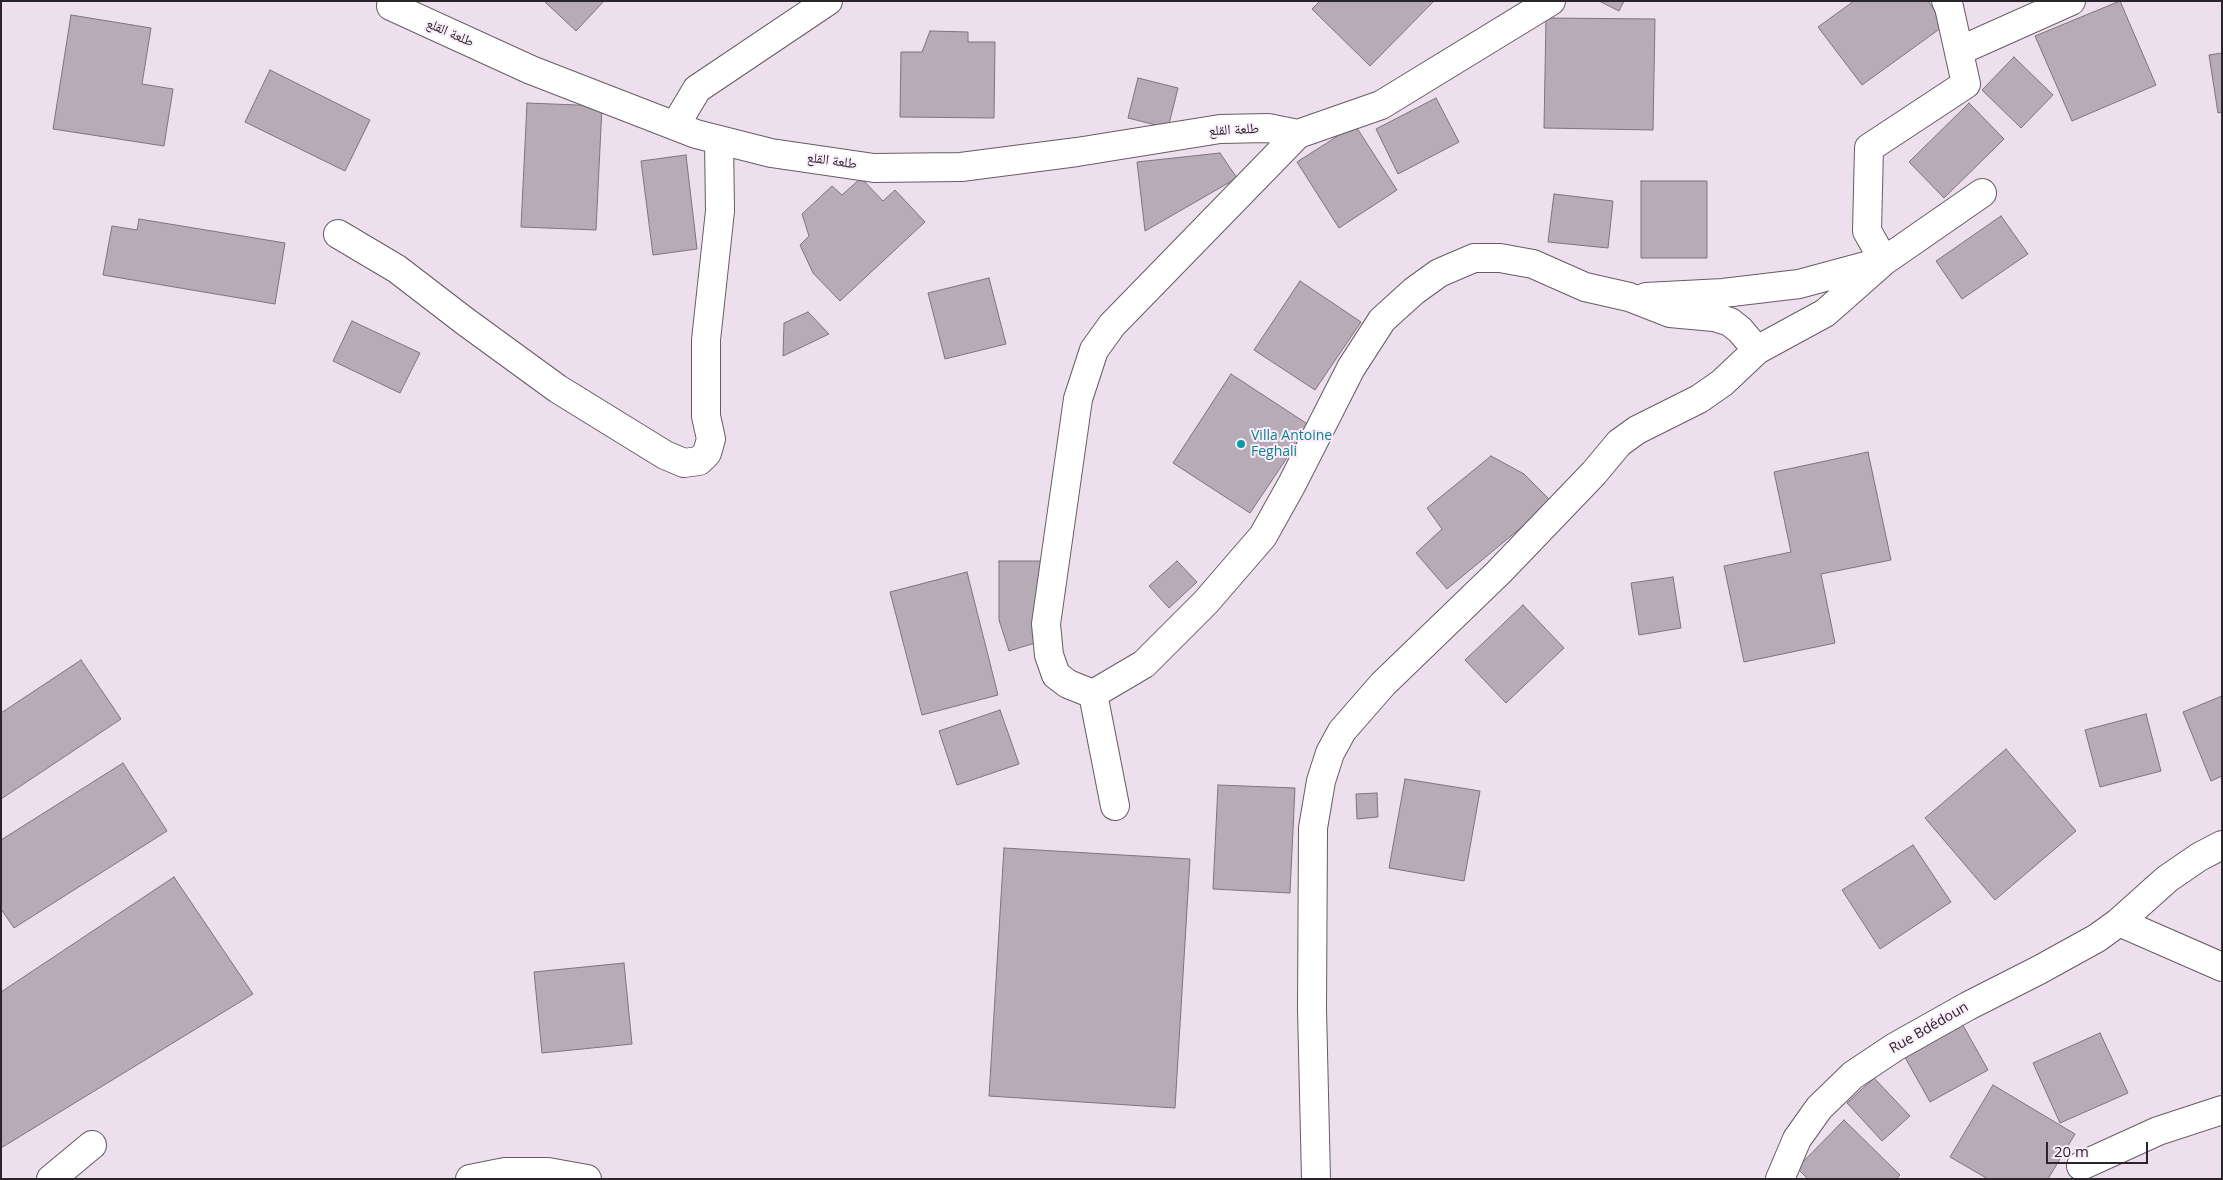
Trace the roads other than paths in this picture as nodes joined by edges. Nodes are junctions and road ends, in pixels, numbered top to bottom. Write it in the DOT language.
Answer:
graph roads {
  1 [pos="828,1"];
  2 [pos="1551,1"];
  3 [pos="1946,1"];
  4 [pos="2071,1"];
  5 [pos="391,3"];
  6 [pos="1959,51"];
  7 [pos="675,126"];
  8 [pos="1298,134"];
  9 [pos="719,141"];
  10 [pos="1982,193"];
  11 [pos="338,234"];
  12 [pos="1884,261"];
  13 [pos="1629,297"];
  14 [pos="1757,350"];
  15 [pos="1093,694"];
  16 [pos="1116,806"];
  17 [pos="2222,845"];
  18 [pos="2119,922"];
  19 [pos="2222,967"];
  20 [pos="2222,1110"];
  21 [pos="92,1144"];
  22 [pos="2081,1166"];
  23 [pos="51,1179"];
  24 [pos="470,1179"];
  25 [pos="587,1179"];
  26 [pos="1316,1179"];
  27 [pos="1780,1179"];
  1 -- 7 [label="street"];
  2 -- 8 [label="street"];
  3 -- 6 [label="street"];
  4 -- 6 [label="street"];
  5 -- 7 [label="street, طلعة القلع"];
  6 -- 12 [label="street"];
  7 -- 9 [label="street, طلعة القلع"];
  8 -- 9 [label="street, طلعة القلع"];
  8 -- 15 [label="street"];
  9 -- 11 [label="street"];
  10 -- 12 [label="street"];
  12 -- 13 [label="street"];
  12 -- 14 [label="street"];
  13 -- 14 [label="street"];
  13 -- 15 [label="street"];
  14 -- 26 [label="street"];
  15 -- 16 [label="street"];
  17 -- 18 [label="street, Rue Bdédoun"];
  18 -- 19 [label="street"];
  18 -- 27 [label="street, Rue Bdédoun"];
  20 -- 22 [label="street"];
  21 -- 23 [label="street"];
  24 -- 25 [label="street"];
}
